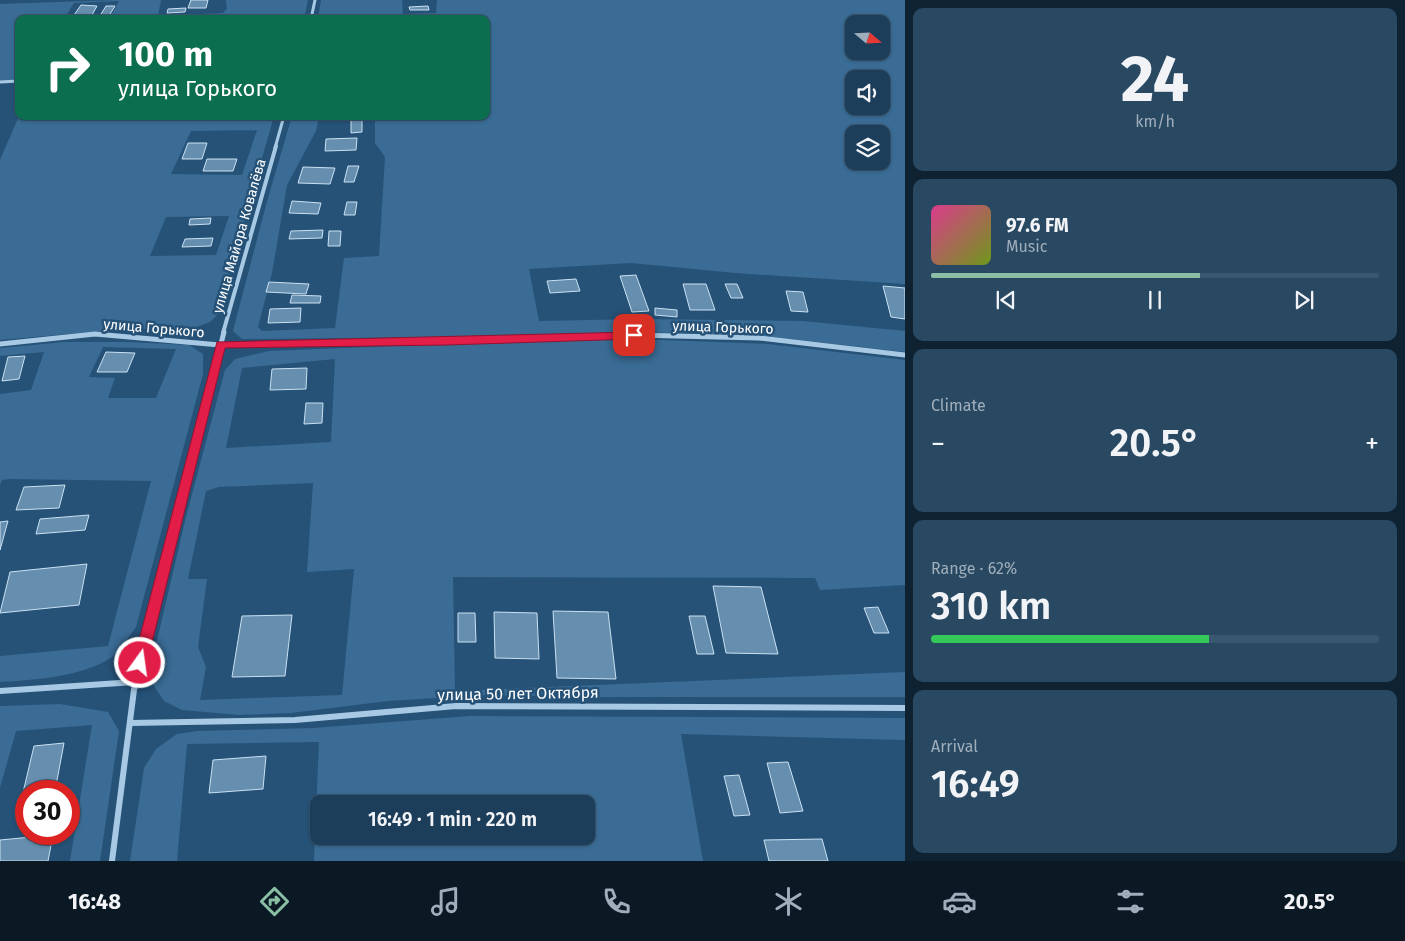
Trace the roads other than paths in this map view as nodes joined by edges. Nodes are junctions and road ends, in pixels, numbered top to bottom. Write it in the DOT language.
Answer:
graph roads {
  1 [pos="315,0"];
  2 [pos="312,15"];
  3 [pos="15,81"];
  4 [pos="0,82"];
  5 [pos="283,120"];
  6 [pos="0,344"];
  7 [pos="220,345"];
  8 [pos="905,355"];
  9 [pos="135,682"];
  10 [pos="0,691"];
  11 [pos="905,708"];
  12 [pos="131,723"];
  13 [pos="112,861"];
  1 -- 2 [label="street"];
  3 -- 4 [label="street"];
  5 -- 7 [label="street, улица Майора Ковалёва"];
  6 -- 7 [label="street, улица Горького"];
  7 -- 8 [label="street, улица Горького"];
  7 -- 9 [label="street, улица Майора Ковалёва"];
  9 -- 10 [label="street"];
  9 -- 12 [label="street, улица Майора Ковалёва"];
  11 -- 12 [label="street, улица 50 лет Октября"];
  12 -- 13 [label="street, улица Майора Ковалёва"];
}
